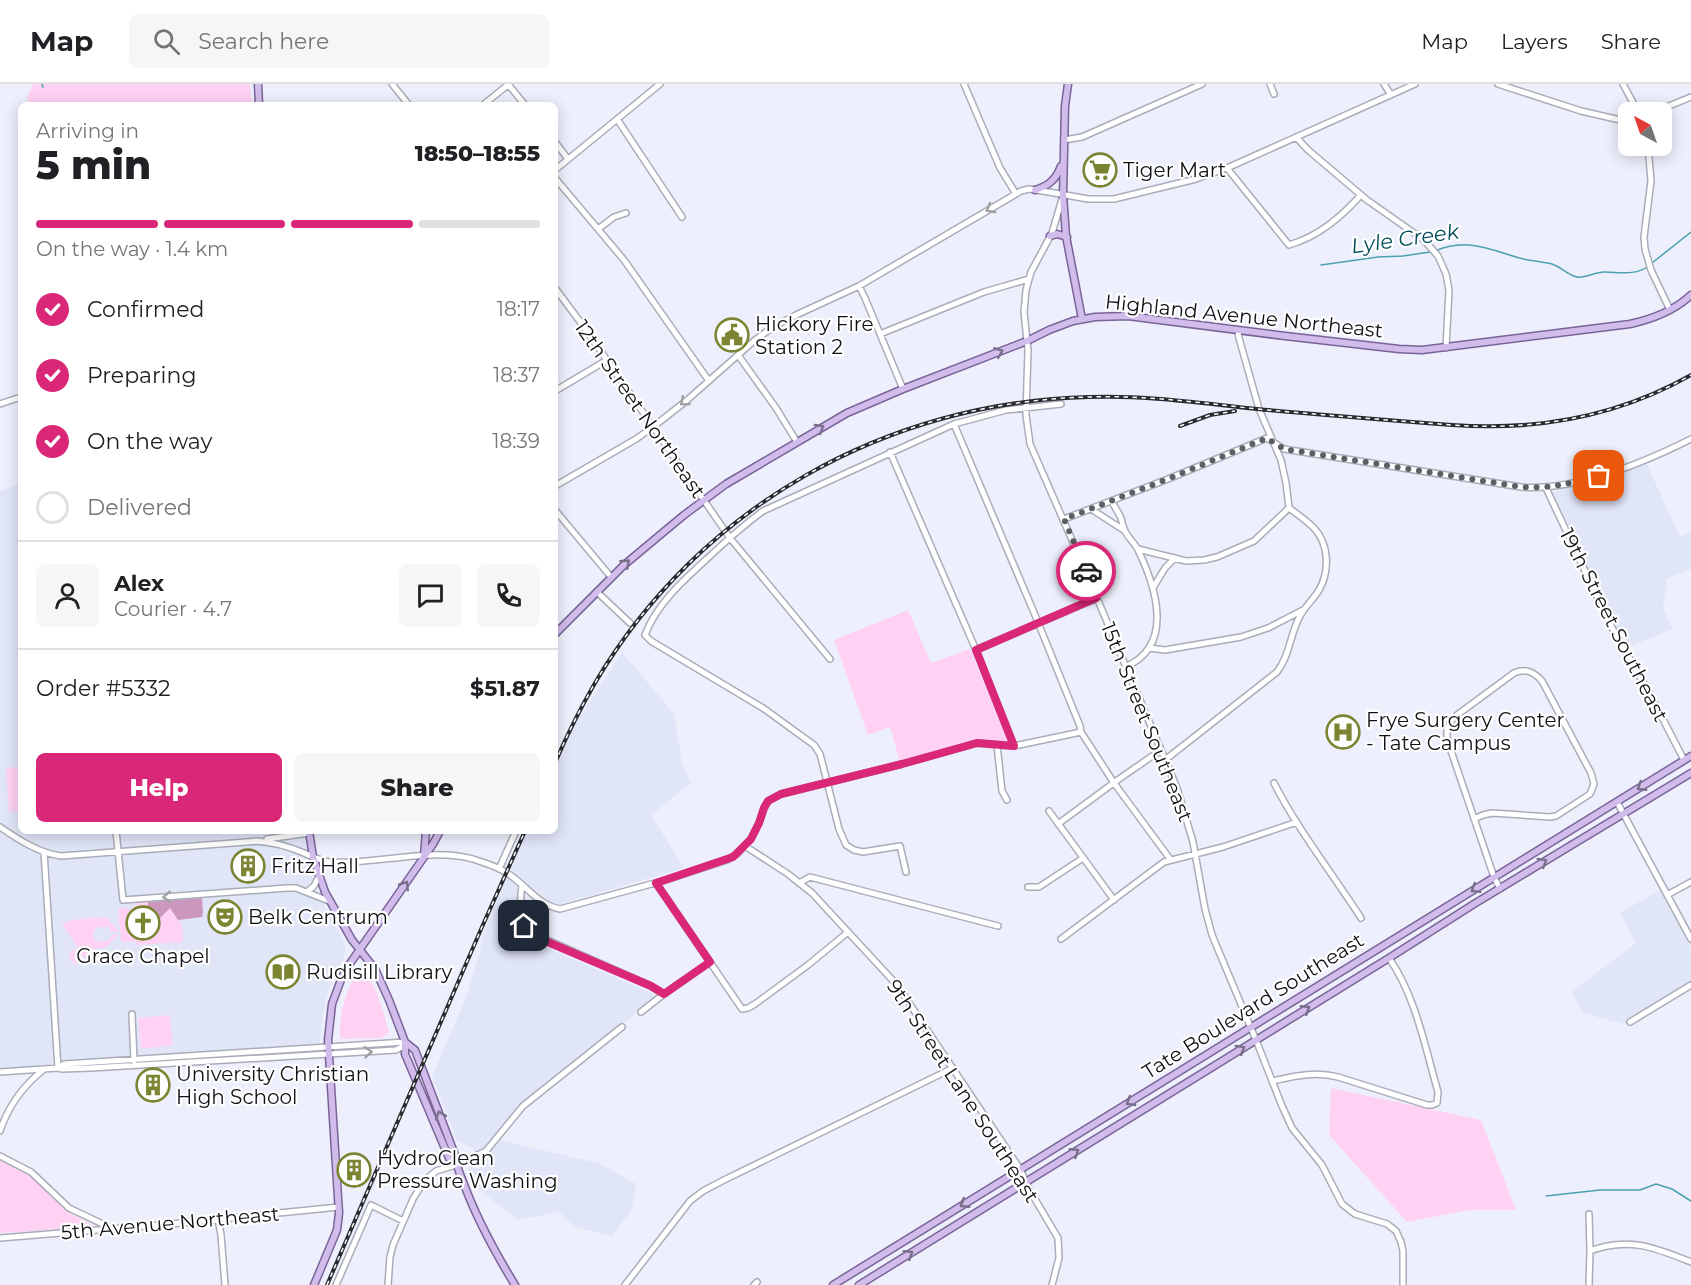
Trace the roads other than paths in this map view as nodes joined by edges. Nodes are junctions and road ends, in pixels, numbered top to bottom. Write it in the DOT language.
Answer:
graph roads {
  1 [pos="258,84"];
  2 [pos="392,84"];
  3 [pos="508,84"];
  4 [pos="660,84"];
  5 [pos="964,84"];
  6 [pos="1068,84"];
  7 [pos="1202,84"];
  8 [pos="1270,84"];
  9 [pos="1384,84"];
  10 [pos="1415,84"];
  11 [pos="1498,84"];
  12 [pos="1623,84"];
  13 [pos="1274,94"];
  14 [pos="1390,95"];
  15 [pos="1691,97"];
  16 [pos="259,102"];
  17 [pos="407,102"];
  18 [pos="487,102"];
  19 [pos="523,102"];
  20 [pos="1633,102"];
  21 [pos="1672,105"];
  22 [pos="617,119"];
  23 [pos="1618,119"];
  24 [pos="1296,137"];
  25 [pos="1064,140"];
  26 [pos="558,146"];
  27 [pos="1649,156"];
  28 [pos="568,159"];
  29 [pos="1063,160"];
  30 [pos="558,167"];
  31 [pos="1227,168"];
  32 [pos="558,182"];
  33 [pos="1035,190"];
  34 [pos="1016,194"];
  35 [pos="1063,195"];
  36 [pos="1361,195"];
  37 [pos="626,213"];
  38 [pos="682,217"];
  39 [pos="598,229"];
  40 [pos="1050,236"];
  41 [pos="1067,237"];
  42 [pos="1029,279"];
  43 [pos="859,286"];
  44 [pos="558,292"];
  45 [pos="1691,295"];
  46 [pos="1670,310"];
  47 [pos="1082,319"];
  48 [pos="1238,331"];
  49 [pos="880,334"];
  50 [pos="1028,341"];
  51 [pos="1446,348"];
  52 [pos="738,355"];
  53 [pos="607,360"];
  54 [pos="709,381"];
  55 [pos="558,389"];
  56 [pos="903,389"];
  57 [pos="18,398"];
  58 [pos="0,404"];
  59 [pos="1061,404"];
  60 [pos="1026,409"];
  61 [pos="954,424"];
  62 [pos="653,427"];
  63 [pos="1691,439"];
  64 [pos="1273,441"];
  65 [pos="797,442"];
  66 [pos="890,452"];
  67 [pos="558,484"];
  68 [pos="1546,488"];
  69 [pos="703,500"];
  70 [pos="1112,502"];
  71 [pos="1288,508"];
  72 [pos="1091,509"];
  73 [pos="558,514"];
  74 [pos="1064,519"];
  75 [pos="1125,531"];
  76 [pos="730,538"];
  77 [pos="1138,549"];
  78 [pos="1175,558"];
  79 [pos="611,577"];
  80 [pos="1153,588"];
  81 [pos="597,591"];
  82 [pos="1096,598"];
  83 [pos="1304,610"];
  84 [pos="630,623"];
  85 [pos="1038,624"];
  86 [pos="558,631"];
  87 [pos="1150,648"];
  88 [pos="976,650"];
  89 [pos="830,659"];
  90 [pos="1125,667"];
  91 [pos="1081,732"];
  92 [pos="997,745"];
  93 [pos="1014,746"];
  94 [pos="1161,750"];
  95 [pos="1691,756"];
  96 [pos="1165,760"];
  97 [pos="1684,760"];
  98 [pos="1691,772"];
  99 [pos="827,783"];
  100 [pos="1114,783"];
  101 [pos="1274,783"];
  102 [pos="1006,800"];
  103 [pos="1617,802"];
  104 [pos="1049,811"];
  105 [pos="1624,814"];
  106 [pos="1474,819"];
  107 [pos="1297,822"];
  108 [pos="1058,824"];
  109 [pos="0,827"];
  110 [pos="116,834"];
  111 [pos="298,834"];
  112 [pos="309,834"];
  113 [pos="426,834"];
  114 [pos="438,834"];
  115 [pos="515,834"];
  116 [pos="255,842"];
  117 [pos="745,846"];
  118 [pos="44,852"];
  119 [pos="118,853"];
  120 [pos="1196,853"];
  121 [pos="424,856"];
  122 [pos="314,857"];
  123 [pos="1083,858"];
  124 [pos="1170,859"];
  125 [pos="499,869"];
  126 [pos="906,872"];
  127 [pos="319,876"];
  128 [pos="1494,877"];
  129 [pos="1691,882"];
  130 [pos="656,883"];
  131 [pos="799,883"];
  132 [pos="522,885"];
  133 [pos="1028,887"];
  134 [pos="1500,889"];
  135 [pos="307,892"];
  136 [pos="1667,895"];
  137 [pos="1114,900"];
  138 [pos="329,901"];
  139 [pos="1361,918"];
  140 [pos="998,926"];
  141 [pos="848,932"];
  142 [pos="1061,939"];
  143 [pos="1691,939"];
  144 [pos="360,950"];
  145 [pos="1389,958"];
  146 [pos="710,962"];
  147 [pos="1691,985"];
  148 [pos="664,994"];
  149 [pos="642,1011"];
  150 [pos="132,1014"];
  151 [pos="1630,1022"];
  152 [pos="622,1027"];
  153 [pos="1251,1027"];
  154 [pos="1256,1040"];
  155 [pos="405,1042"];
  156 [pos="329,1050"];
  157 [pos="134,1063"];
  158 [pos="58,1068"];
  159 [pos="953,1068"];
  160 [pos="45,1069"];
  161 [pos="0,1072"];
  162 [pos="1272,1081"];
  163 [pos="0,1131"];
  164 [pos="0,1156"];
  165 [pos="456,1165"];
  166 [pos="1020,1169"];
  167 [pos="1025,1182"];
  168 [pos="339,1207"];
  169 [pos="1589,1214"];
  170 [pos="218,1219"];
  171 [pos="403,1221"];
  172 [pos="110,1228"];
  173 [pos="0,1238"];
  174 [pos="1590,1251"];
  175 [pos="1691,1262"];
  176 [pos="225,1285"];
  177 [pos="314,1285"];
  178 [pos="336,1285"];
  179 [pos="388,1285"];
  180 [pos="515,1285"];
  181 [pos="625,1285"];
  182 [pos="833,1285"];
  183 [pos="859,1285"];
  184 [pos="1052,1285"];
  185 [pos="1403,1285"];
  186 [pos="1589,1285"];
  1 -- 16 [label="main road"];
  2 -- 17 [label="street"];
  3 -- 18 [label="street"];
  3 -- 19 [label="street"];
  4 -- 22 [label="street"];
  5 -- 34 [label="street"];
  6 -- 25 [label="main road"];
  7 -- 25 [label="street"];
  8 -- 13 [label="street"];
  9 -- 14 [label="street"];
  10 -- 14 [label="street"];
  11 -- 23 [label="street"];
  12 -- 20 [label="street"];
  14 -- 24 [label="street"];
  15 -- 21 [label="street"];
  22 -- 28 [label="street"];
  22 -- 38 [label="street"];
  24 -- 31 [label="street"];
  24 -- 36 [label="street"];
  25 -- 29 [label="main road"];
  26 -- 28 [label="street"];
  27 -- 46 [label="street"];
  28 -- 30 [label="street"];
  29 -- 33 [label="main road"];
  29 -- 35 [label="main road"];
  31 -- 35 [label="street"];
  31 -- 36 [label="street"];
  32 -- 39 [label="street"];
  33 -- 34 [label="street"];
  33 -- 35 [label="street"];
  34 -- 43 [label="street, one-way"];
  35 -- 40 [label="street, 15th Street Southeast"];
  35 -- 41 [label="main road"];
  36 -- 51 [label="street"];
  37 -- 39 [label="street"];
  39 -- 54 [label="street"];
  40 -- 41 [label="main road"];
  40 -- 42 [label="street, 15th Street Southeast"];
  41 -- 47 [label="main road"];
  42 -- 49 [label="street"];
  42 -- 50 [label="street, 15th Street Southeast"];
  43 -- 49 [label="street"];
  43 -- 52 [label="street"];
  44 -- 53 [label="street, 12th Street Northeast"];
  45 -- 46 [label="main road, Highland Avenue Northeast"];
  46 -- 51 [label="main road, Highland Avenue Northeast"];
  47 -- 48 [label="main road, Highland Avenue Northeast"];
  47 -- 50 [label="main road, Highland Avenue Northeast"];
  48 -- 51 [label="main road, Highland Avenue Northeast"];
  48 -- 64 [label="street"];
  49 -- 56 [label="street"];
  56 -- 50 [label="main road, Highland Avenue Northeast, one-way"];
  50 -- 60 [label="street, 15th Street Southeast"];
  52 -- 54 [label="street"];
  52 -- 65 [label="street"];
  53 -- 55 [label="street"];
  53 -- 62 [label="street, 12th Street Northeast"];
  54 -- 62 [label="street, one-way"];
  65 -- 56 [label="main road, Highland Avenue Northeast, one-way"];
  57 -- 58 [label="street"];
  59 -- 60 [label="street"];
  60 -- 61 [label="street"];
  60 -- 74 [label="street, 15th Street Southeast"];
  61 -- 66 [label="street"];
  61 -- 85 [label="street"];
  62 -- 67 [label="street"];
  62 -- 69 [label="street, 12th Street Northeast"];
  63 -- 68 [label="street"];
  64 -- 68 [label="street"];
  64 -- 70 [label="street"];
  64 -- 71 [label="street"];
  65 -- 69 [label="main road, Highland Avenue Northeast"];
  66 -- 76 [label="street"];
  66 -- 88 [label="street"];
  68 -- 97 [label="street, 19th Street Southeast"];
  69 -- 76 [label="street, 12th Street Northeast"];
  79 -- 69 [label="main road, Highland Avenue Northeast, one-way"];
  70 -- 72 [label="street"];
  70 -- 75 [label="street"];
  71 -- 78 [label="street"];
  71 -- 83 [label="street"];
  72 -- 74 [label="street"];
  72 -- 75 [label="street"];
  73 -- 79 [label="street"];
  74 -- 82 [label="street, 15th Street Southeast"];
  75 -- 77 [label="street"];
  76 -- 89 [label="street, 12th Street Northeast"];
  76 -- 99 [label="street"];
  77 -- 78 [label="street"];
  77 -- 80 [label="street"];
  78 -- 80 [label="street"];
  79 -- 81 [label="main road, Highland Avenue Northeast"];
  80 -- 87 [label="street"];
  81 -- 84 [label="street"];
  81 -- 86 [label="main road, Highland Avenue Northeast"];
  82 -- 85 [label="street"];
  82 -- 90 [label="street, 15th Street Southeast"];
  83 -- 87 [label="street"];
  83 -- 96 [label="street"];
  85 -- 88 [label="street"];
  85 -- 91 [label="street"];
  87 -- 90 [label="street"];
  88 -- 93 [label="street"];
  90 -- 94 [label="street, 15th Street Southeast"];
  91 -- 93 [label="street"];
  91 -- 100 [label="street"];
  92 -- 93 [label="street"];
  92 -- 99 [label="street"];
  92 -- 102 [label="street"];
  94 -- 96 [label="street, 15th Street Southeast"];
  94 -- 100 [label="street"];
  95 -- 97 [label="main road, Tate Boulevard Southeast"];
  96 -- 120 [label="street, 15th Street Southeast"];
  97 -- 103 [label="main road, Tate Boulevard Southeast, one-way"];
  98 -- 105 [label="main road, Tate Boulevard Southeast"];
  99 -- 117 [label="street"];
  99 -- 126 [label="street"];
  100 -- 108 [label="street"];
  100 -- 124 [label="street"];
  101 -- 107 [label="street"];
  103 -- 105 [label="street"];
  103 -- 128 [label="main road, Tate Boulevard Southeast"];
  104 -- 108 [label="street"];
  134 -- 105 [label="main road, Tate Boulevard Southeast, one-way"];
  105 -- 136 [label="street"];
  106 -- 106 [label="street"];
  106 -- 128 [label="street"];
  107 -- 120 [label="street"];
  107 -- 139 [label="street"];
  108 -- 123 [label="street"];
  109 -- 118 [label="street"];
  110 -- 119 [label="street"];
  111 -- 116 [label="street"];
  112 -- 122 [label="main road"];
  113 -- 121 [label="main road"];
  114 -- 121 [label="main road"];
  115 -- 125 [label="street"];
  116 -- 119 [label="street"];
  116 -- 122 [label="street"];
  117 -- 130 [label="street"];
  117 -- 131 [label="street, 9th Street Lane Southeast"];
  118 -- 119 [label="street"];
  118 -- 158 [label="street"];
  135 -- 119 [label="street, one-way"];
  120 -- 124 [label="street"];
  120 -- 153 [label="street, 15th Street Southeast"];
  121 -- 122 [label="street"];
  121 -- 125 [label="street"];
  144 -- 121 [label="main road, one-way"];
  122 -- 127 [label="main road"];
  123 -- 133 [label="street"];
  123 -- 137 [label="street"];
  124 -- 137 [label="street"];
  125 -- 132 [label="street"];
  127 -- 135 [label="street"];
  127 -- 138 [label="main road"];
  128 -- 134 [label="street"];
  128 -- 153 [label="main road, Tate Boulevard Southeast, one-way"];
  129 -- 136 [label="street"];
  130 -- 132 [label="street"];
  130 -- 146 [label="street"];
  131 -- 140 [label="street"];
  131 -- 141 [label="street, 9th Street Lane Southeast"];
  132 -- 148 [label="street"];
  134 -- 145 [label="main road, Tate Boulevard Southeast"];
  135 -- 138 [label="street"];
  136 -- 143 [label="street"];
  137 -- 142 [label="street"];
  138 -- 144 [label="main road"];
  141 -- 146 [label="street"];
  141 -- 159 [label="street, 9th Street Lane Southeast"];
  144 -- 155 [label="main road"];
  144 -- 156 [label="main road"];
  154 -- 145 [label="main road, Tate Boulevard Southeast, one-way"];
  145 -- 162 [label="street"];
  146 -- 148 [label="street"];
  147 -- 151 [label="street"];
  148 -- 149 [label="street"];
  150 -- 157 [label="street"];
  152 -- 165 [label="street"];
  153 -- 154 [label="street, 15th Street Southeast"];
  153 -- 166 [label="main road, Tate Boulevard Southeast, one-way"];
  154 -- 162 [label="street, 15th Street Southeast"];
  167 -- 154 [label="main road, Tate Boulevard Southeast, one-way"];
  155 -- 156 [label="street"];
  155 -- 165 [label="main road"];
  165 -- 155 [label="main road, one-way"];
  156 -- 157 [label="street"];
  156 -- 168 [label="main road"];
  157 -- 158 [label="street"];
  158 -- 160 [label="street"];
  159 -- 166 [label="street, 9th Street Lane Southeast"];
  159 -- 181 [label="street"];
  160 -- 161 [label="street"];
  160 -- 163 [label="street"];
  162 -- 185 [label="street, 15th Street Southeast"];
  164 -- 172 [label="street"];
  165 -- 171 [label="street"];
  165 -- 180 [label="main road"];
  166 -- 167 [label="street, 9th Street Lane Southeast"];
  166 -- 182 [label="main road, Tate Boulevard Southeast, one-way"];
  183 -- 167 [label="main road, Tate Boulevard Southeast, one-way"];
  167 -- 184 [label="street, 9th Street Lane Southeast"];
  168 -- 170 [label="street, 5th Avenue Northeast"];
  168 -- 177 [label="main road"];
  169 -- 174 [label="street"];
  170 -- 172 [label="street, 5th Avenue Northeast"];
  170 -- 176 [label="street"];
  171 -- 178 [label="street"];
  171 -- 179 [label="street"];
  172 -- 173 [label="street, 5th Avenue Northeast"];
  174 -- 175 [label="street"];
  174 -- 186 [label="street"];
}
